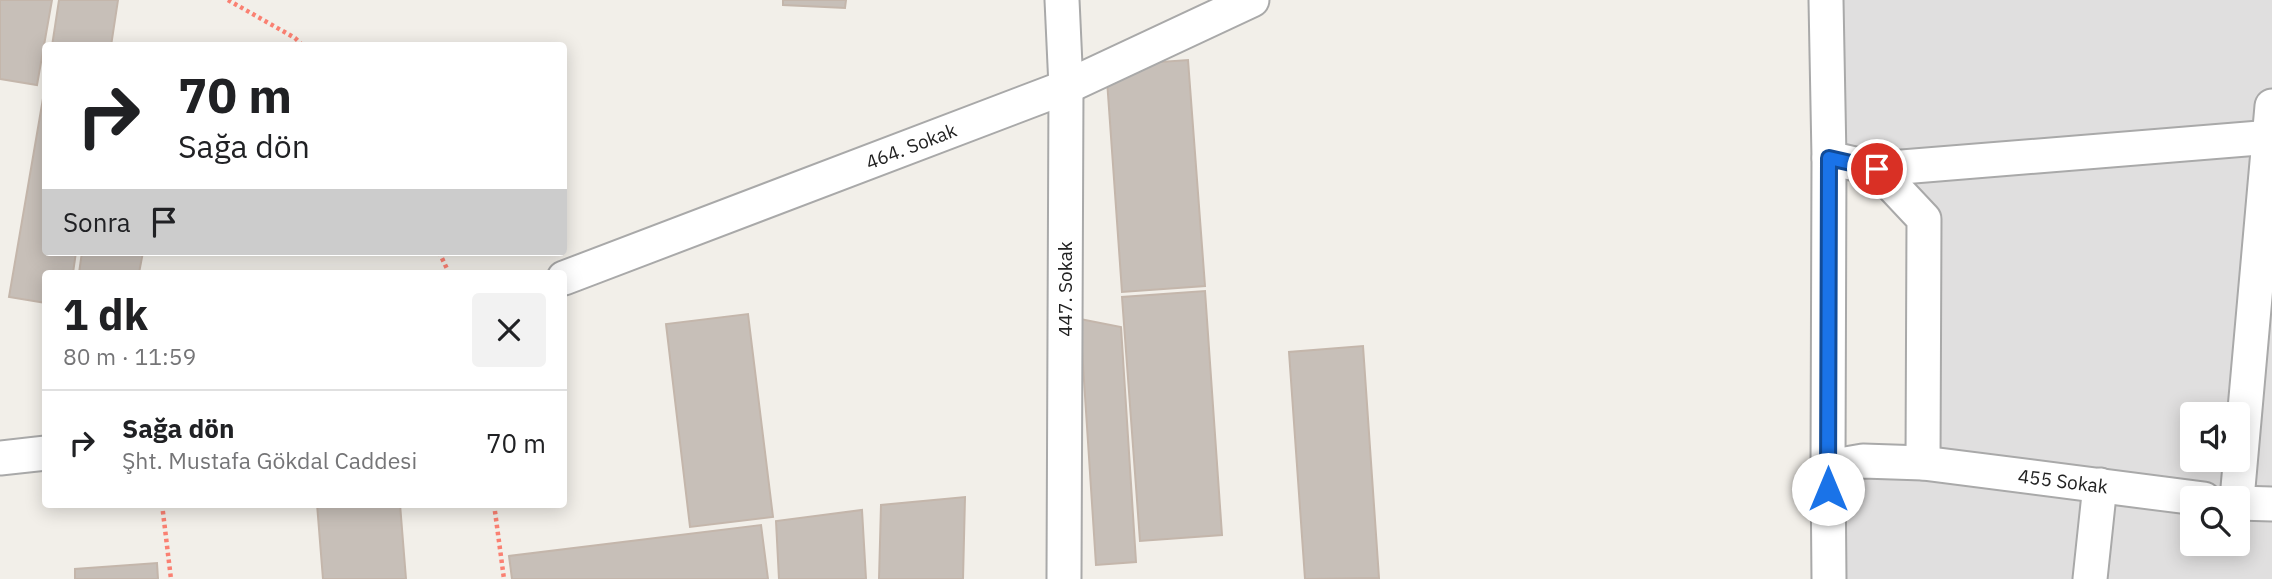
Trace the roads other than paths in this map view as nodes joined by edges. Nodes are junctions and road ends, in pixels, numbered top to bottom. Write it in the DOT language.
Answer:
graph roads {
  1 [pos="1062,0"];
  2 [pos="1252,0"];
  3 [pos="1826,0"];
  4 [pos="1066,88"];
  5 [pos="2271,127"];
  6 [pos="1829,158"];
  7 [pos="1877,169"];
  8 [pos="567,277"];
  9 [pos="42,453"];
  10 [pos="0,458"];
  11 [pos="1923,463"];
  12 [pos="1828,467"];
  13 [pos="2100,485"];
  14 [pos="2239,486"];
  15 [pos="2180,496"];
  16 [pos="2250,502"];
  17 [pos="2272,504"];
  18 [pos="1064,579"];
  19 [pos="1829,579"];
  20 [pos="2090,579"];
  1 -- 4 [label="street, 447. Sokak"];
  2 -- 4 [label="street, 464. Sokak"];
  3 -- 6 [label="street"];
  4 -- 8 [label="street, 464. Sokak"];
  4 -- 18 [label="street, 447. Sokak"];
  5 -- 7 [label="street"];
  5 -- 14 [label="street"];
  6 -- 7 [label="street"];
  6 -- 12 [label="street"];
  7 -- 11 [label="street"];
  9 -- 10 [label="street"];
  11 -- 12 [label="street, 455 Sokak"];
  11 -- 13 [label="street, 455 Sokak"];
  12 -- 19 [label="street"];
  13 -- 15 [label="street, 455 Sokak"];
  13 -- 20 [label="street"];
  16 -- 17 [label="street"];
}
